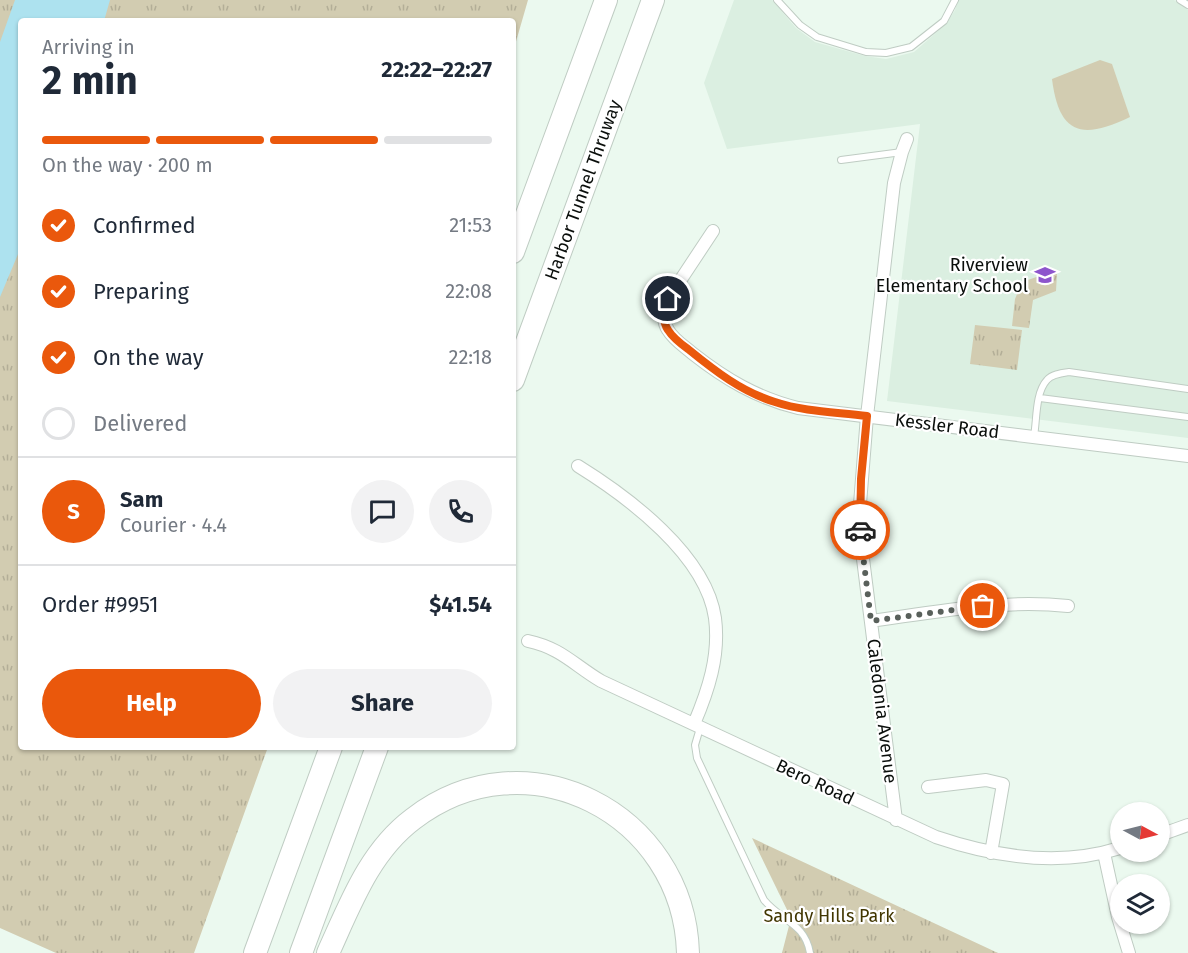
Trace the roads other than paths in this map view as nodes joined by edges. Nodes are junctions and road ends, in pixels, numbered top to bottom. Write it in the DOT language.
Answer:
graph roads {
  1 [pos="606,0"];
  2 [pos="653,0"];
  3 [pos="777,0"];
  4 [pos="955,0"];
  5 [pos="1180,0"];
  6 [pos="1188,5"];
  7 [pos="907,139"];
  8 [pos="902,152"];
  9 [pos="841,160"];
  10 [pos="713,231"];
  11 [pos="516,244"];
  12 [pos="516,372"];
  13 [pos="1188,389"];
  14 [pos="1040,398"];
  15 [pos="867,416"];
  16 [pos="1188,417"];
  17 [pos="1034,436"];
  18 [pos="1188,456"];
  19 [pos="578,466"];
  20 [pos="1068,606"];
  21 [pos="871,621"];
  22 [pos="528,641"];
  23 [pos="697,726"];
  24 [pos="330,750"];
  25 [pos="376,750"];
  26 [pos="928,787"];
  27 [pos="896,820"];
  28 [pos="1188,825"];
  29 [pos="1170,831"];
  30 [pos="1110,851"];
  31 [pos="992,853"];
  32 [pos="1104,853"];
  33 [pos="255,953"];
  34 [pos="301,953"];
  35 [pos="328,953"];
  36 [pos="688,953"];
  37 [pos="810,953"];
  38 [pos="1129,953"];
  1 -- 11 [label="highway"];
  2 -- 12 [label="highway, Harbor Tunnel Thruway"];
  3 -- 4 [label="lane"];
  5 -- 6 [label="lane"];
  7 -- 8 [label="street, Caledonia Avenue"];
  8 -- 9 [label="lane"];
  8 -- 15 [label="street, Caledonia Avenue"];
  10 -- 15 [label="street, Kessler Road"];
  13 -- 14 [label="lane"];
  14 -- 16 [label="lane"];
  14 -- 17 [label="lane"];
  15 -- 17 [label="street, Kessler Road"];
  15 -- 21 [label="street, Caledonia Avenue"];
  17 -- 18 [label="street, Kessler Road"];
  19 -- 23 [label="street"];
  20 -- 21 [label="street"];
  21 -- 27 [label="street, Caledonia Avenue"];
  22 -- 23 [label="street, Bero Road"];
  23 -- 27 [label="street, Bero Road"];
  23 -- 37 [label="lane"];
  24 -- 33 [label="highway"];
  25 -- 34 [label="highway"];
  26 -- 31 [label="street"];
  27 -- 31 [label="street, Bero Road"];
  28 -- 29 [label="street"];
  30 -- 32 [label="street, Bero Road"];
  31 -- 32 [label="street, Bero Road"];
  32 -- 38 [label="street"];
  35 -- 36 [label="highway"];
}
